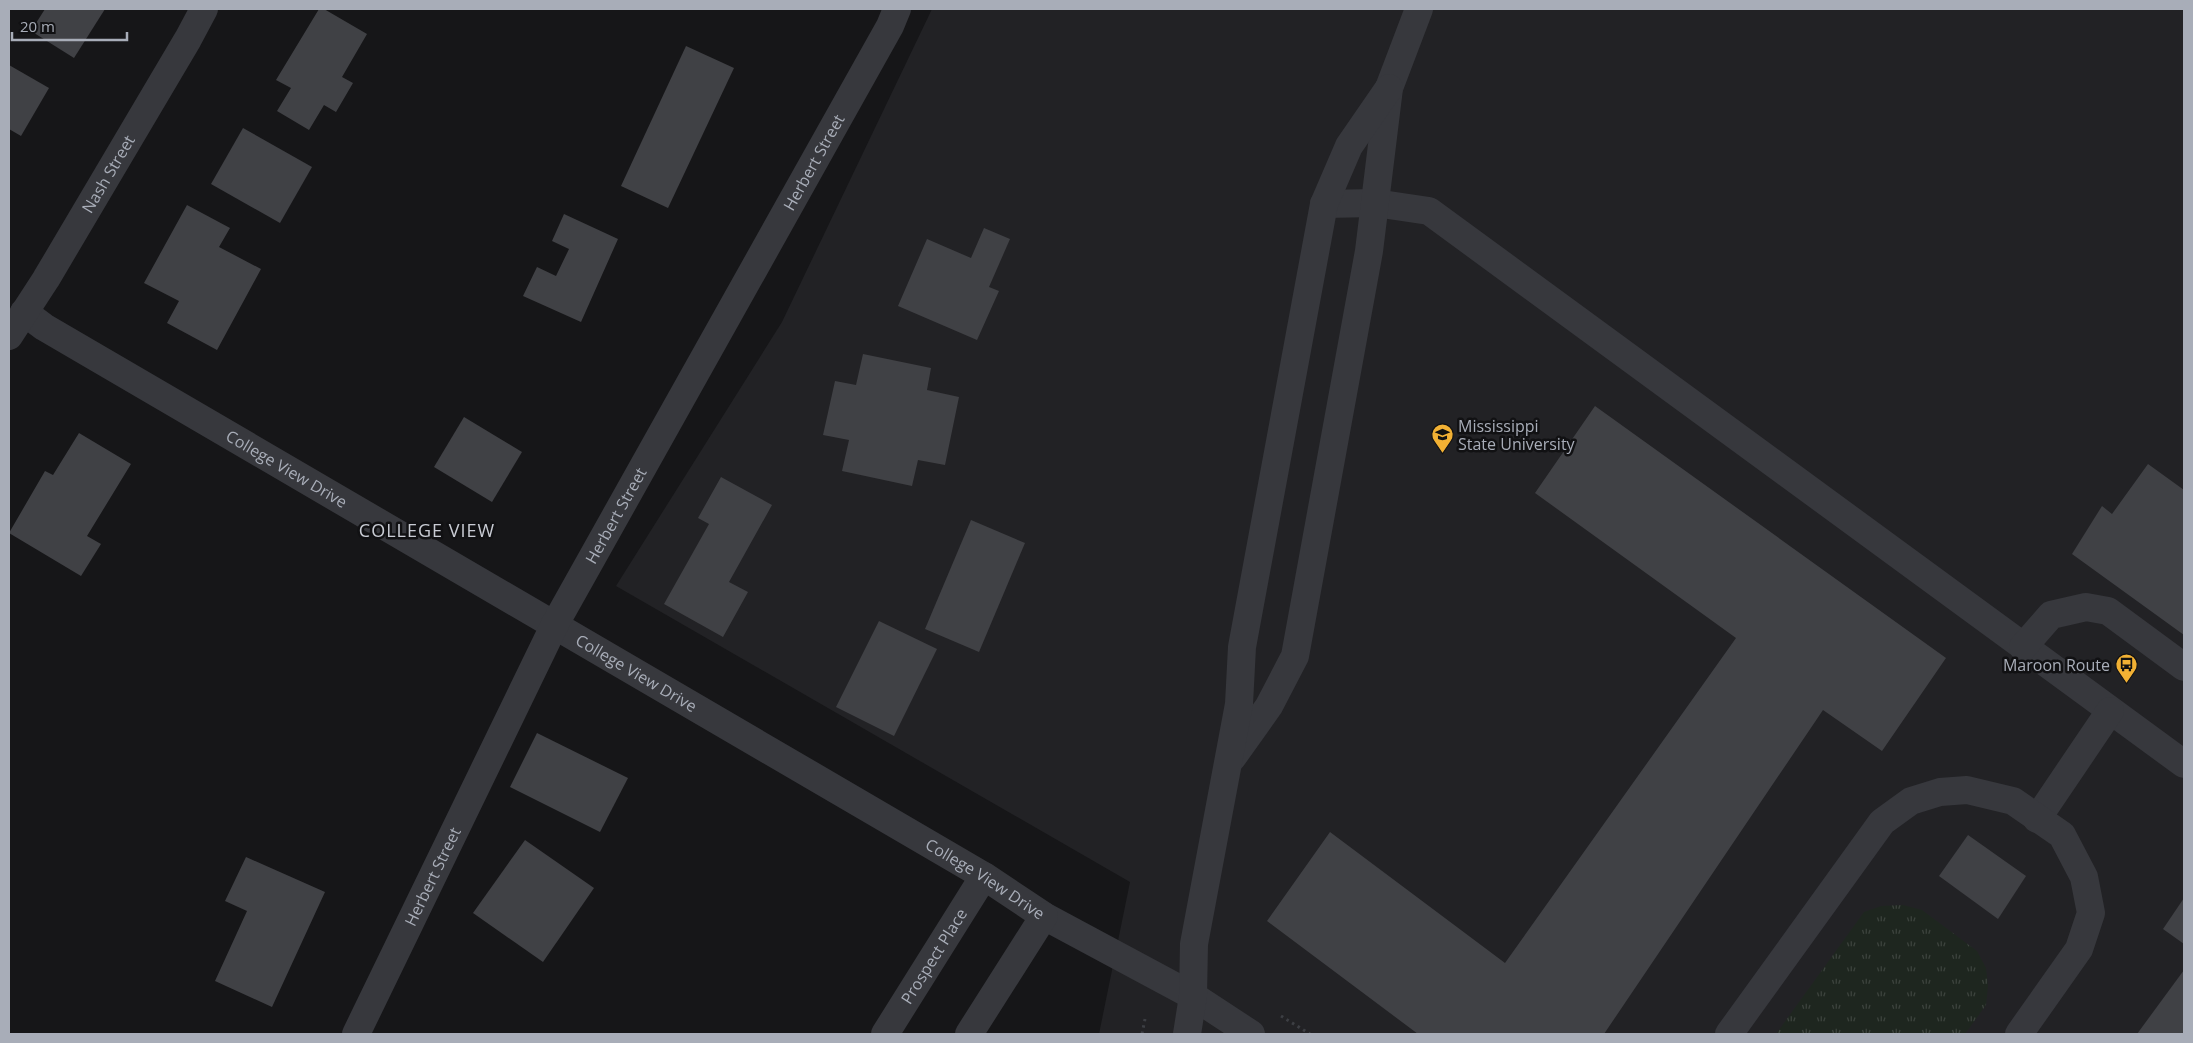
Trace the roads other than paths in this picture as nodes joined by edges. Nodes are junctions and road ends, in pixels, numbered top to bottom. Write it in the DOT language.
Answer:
graph roads {
  1 [pos="204,9"];
  2 [pos="897,9"];
  3 [pos="1419,9"];
  4 [pos="1389,88"];
  5 [pos="1375,203"];
  6 [pos="1324,204"];
  7 [pos="24,312"];
  8 [pos="9,336"];
  9 [pos="555,624"];
  10 [pos="2023,647"];
  11 [pos="2184,666"];
  12 [pos="2110,711"];
  13 [pos="2184,764"];
  14 [pos="1226,765"];
  15 [pos="2037,819"];
  16 [pos="984,876"];
  17 [pos="1044,916"];
  18 [pos="1193,996"];
  19 [pos="356,1034"];
  20 [pos="885,1034"];
  21 [pos="969,1034"];
  22 [pos="1187,1034"];
  23 [pos="1251,1034"];
  24 [pos="1729,1034"];
  25 [pos="2019,1034"];
  1 -- 7 [label="street, Nash Street"];
  2 -- 9 [label="street, Herbert Street"];
  3 -- 4 [label="street"];
  4 -- 5 [label="street"];
  4 -- 6 [label="street"];
  5 -- 6 [label="street"];
  5 -- 10 [label="street"];
  5 -- 14 [label="street"];
  6 -- 14 [label="street"];
  7 -- 8 [label="street, Nash Street"];
  7 -- 9 [label="street, College View Drive"];
  9 -- 16 [label="street, College View Drive"];
  9 -- 19 [label="street, Herbert Street"];
  10 -- 11 [label="street"];
  10 -- 12 [label="street"];
  12 -- 13 [label="street"];
  12 -- 15 [label="street"];
  14 -- 18 [label="street"];
  15 -- 24 [label="street"];
  15 -- 25 [label="street"];
  16 -- 17 [label="street, College View Drive"];
  16 -- 20 [label="street, Prospect Place"];
  17 -- 18 [label="street, College View Drive"];
  17 -- 21 [label="street"];
  18 -- 22 [label="street"];
  18 -- 23 [label="street, College View Drive"];
}
